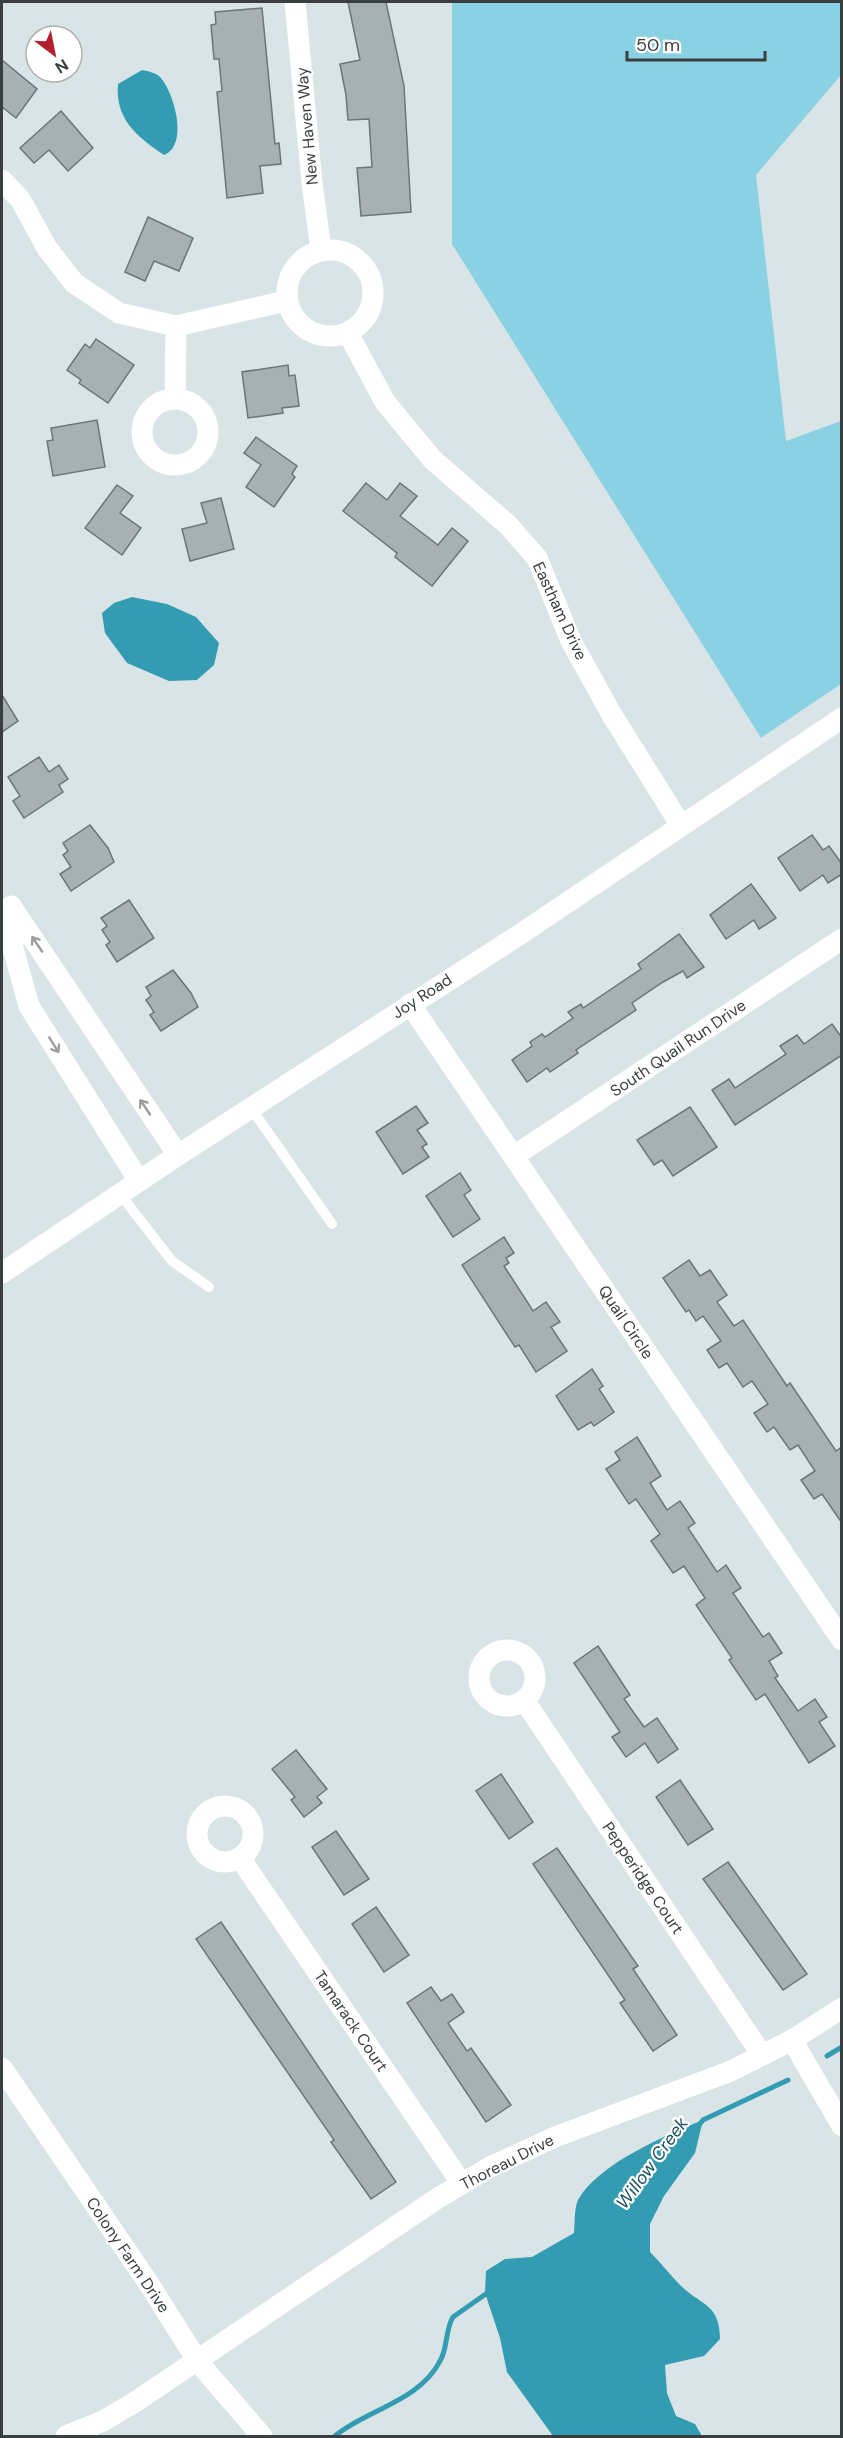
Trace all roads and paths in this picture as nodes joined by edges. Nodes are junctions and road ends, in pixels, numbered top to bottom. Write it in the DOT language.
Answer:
graph roads {
  1 [pos="295,2"];
  2 [pos="2,180"];
  3 [pos="321,250"];
  4 [pos="286,301"];
  5 [pos="176,326"];
  6 [pos="348,333"];
  7 [pos="175,398"];
  8 [pos="842,718"];
  9 [pos="680,824"];
  10 [pos="6,898"];
  11 [pos="842,939"];
  12 [pos="410,1004"];
  13 [pos="251,1108"];
  14 [pos="178,1155"];
  15 [pos="514,1156"];
  16 [pos="139,1181"];
  17 [pos="120,1194"];
  18 [pos="332,1224"];
  19 [pos="2,1273"];
  20 [pos="209,1287"];
  21 [pos="842,1640"];
  22 [pos="524,1700"];
  23 [pos="240,1858"];
  24 [pos="842,2008"];
  25 [pos="792,2040"];
  26 [pos="762,2055"];
  27 [pos="2,2068"];
  28 [pos="842,2126"];
  29 [pos="462,2184"];
  30 [pos="198,2362"];
  31 [pos="66,2436"];
  32 [pos="262,2436"];
  1 -- 3 [label="street, New Haven Way"];
  2 -- 5 [label="street"];
  3 -- 4 [label="street"];
  3 -- 6 [label="street"];
  4 -- 5 [label="street"];
  4 -- 6 [label="street"];
  5 -- 7 [label="street"];
  6 -- 9 [label="street, Eastham Drive"];
  8 -- 9 [label="street, Joy Road"];
  9 -- 12 [label="street, Joy Road"];
  14 -- 10 [label="street, one-way"];
  10 -- 16 [label="street, one-way"];
  11 -- 15 [label="street, South Quail Run Drive"];
  12 -- 13 [label="street, Joy Road"];
  12 -- 15 [label="street, Quail Circle"];
  13 -- 14 [label="street, Joy Road"];
  13 -- 18 [label="lane"];
  14 -- 16 [label="street, Joy Road"];
  15 -- 21 [label="street, Quail Circle"];
  16 -- 17 [label="street, Joy Road"];
  17 -- 19 [label="street, Joy Road"];
  17 -- 20 [label="lane"];
  22 -- 26 [label="street, Pepperidge Court"];
  23 -- 29 [label="street, Tamarack Court"];
  24 -- 25 [label="street, Thoreau Drive"];
  25 -- 26 [label="street, Thoreau Drive"];
  25 -- 28 [label="street"];
  26 -- 29 [label="street, Thoreau Drive"];
  27 -- 30 [label="street, Colony Farm Drive"];
  29 -- 30 [label="street, Thoreau Drive"];
  30 -- 31 [label="street, Thoreau Drive"];
  30 -- 32 [label="street, Colony Farm Drive"];
}
